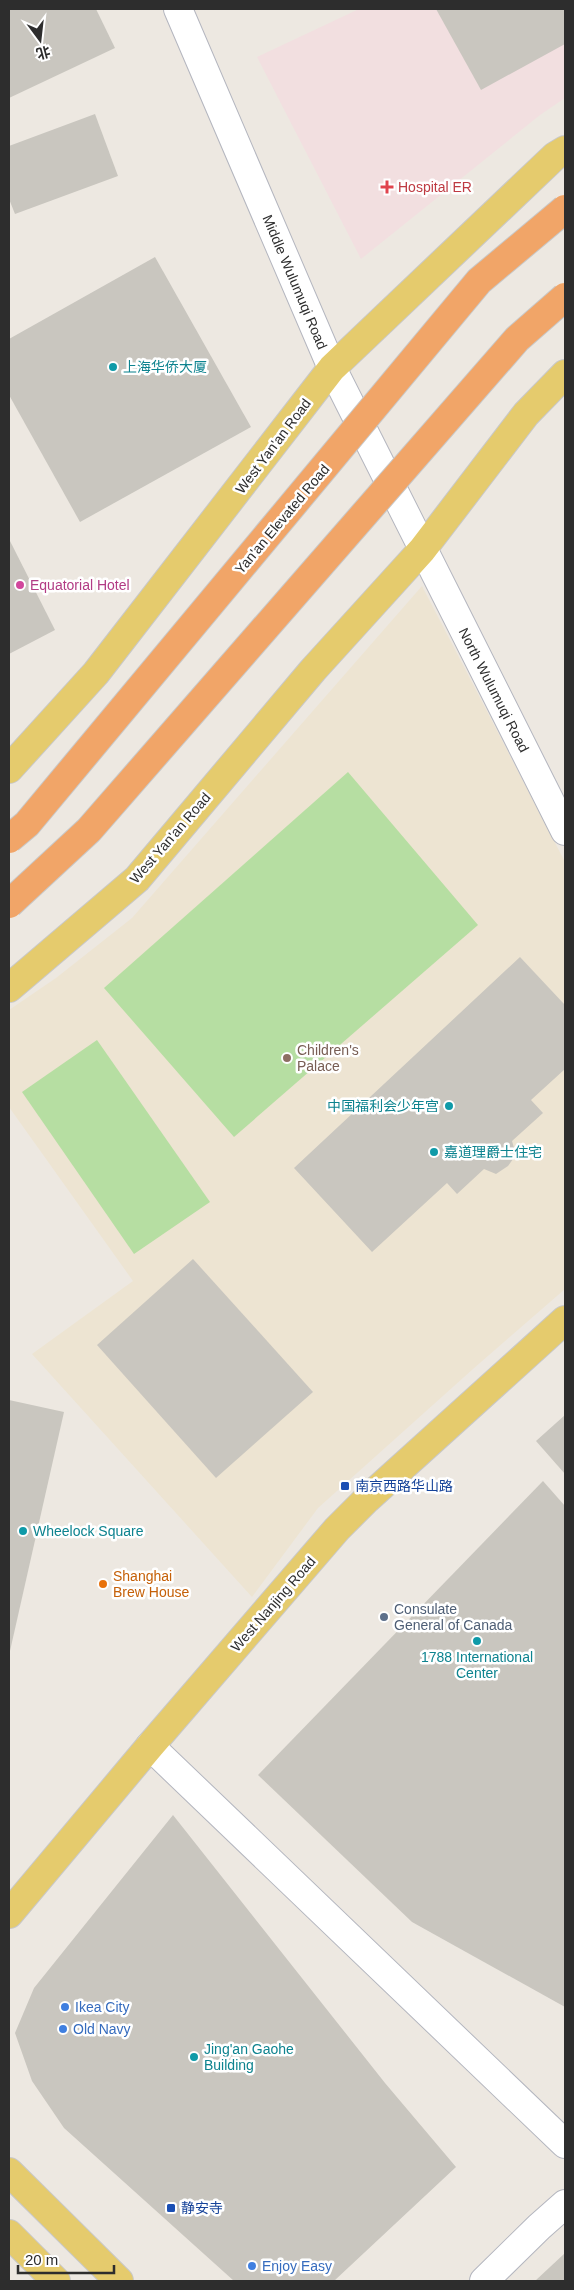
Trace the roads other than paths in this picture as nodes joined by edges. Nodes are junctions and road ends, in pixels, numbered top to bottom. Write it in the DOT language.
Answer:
graph roads {
  1 [pos="178,9"];
  2 [pos="565,150"];
  3 [pos="565,208"];
  4 [pos="565,297"];
  5 [pos="332,368"];
  6 [pos="565,374"];
  7 [pos="422,550"];
  8 [pos="9,769"];
  9 [pos="565,831"];
  10 [pos="9,839"];
  11 [pos="9,904"];
  12 [pos="9,988"];
  13 [pos="565,1320"];
  14 [pos="150,1746"];
  15 [pos="9,1914"];
  16 [pos="565,2144"];
  17 [pos="9,2172"];
  18 [pos="565,2204"];
  19 [pos="9,2234"];
  20 [pos="56,2281"];
  21 [pos="119,2281"];
  22 [pos="484,2281"];
  1 -- 5 [label="street, Middle Wulumuqi Road"];
  2 -- 5 [label="main road, West Yan'an Road"];
  3 -- 10 [label="highway, Yan'an Elevated Road, bridge"];
  4 -- 11 [label="highway, bridge"];
  5 -- 7 [label="street, Middle Wulumuqi Road"];
  5 -- 8 [label="main road, West Yan'an Road"];
  6 -- 7 [label="main road, West Yan'an Road"];
  7 -- 9 [label="street, North Wulumuqi Road"];
  7 -- 12 [label="main road, West Yan'an Road"];
  13 -- 14 [label="main road, West Nanjing Road"];
  14 -- 15 [label="main road, West Nanjing Road"];
  14 -- 16 [label="street"];
  17 -- 21 [label="main road"];
  18 -- 22 [label="street"];
  19 -- 20 [label="main road"];
}
